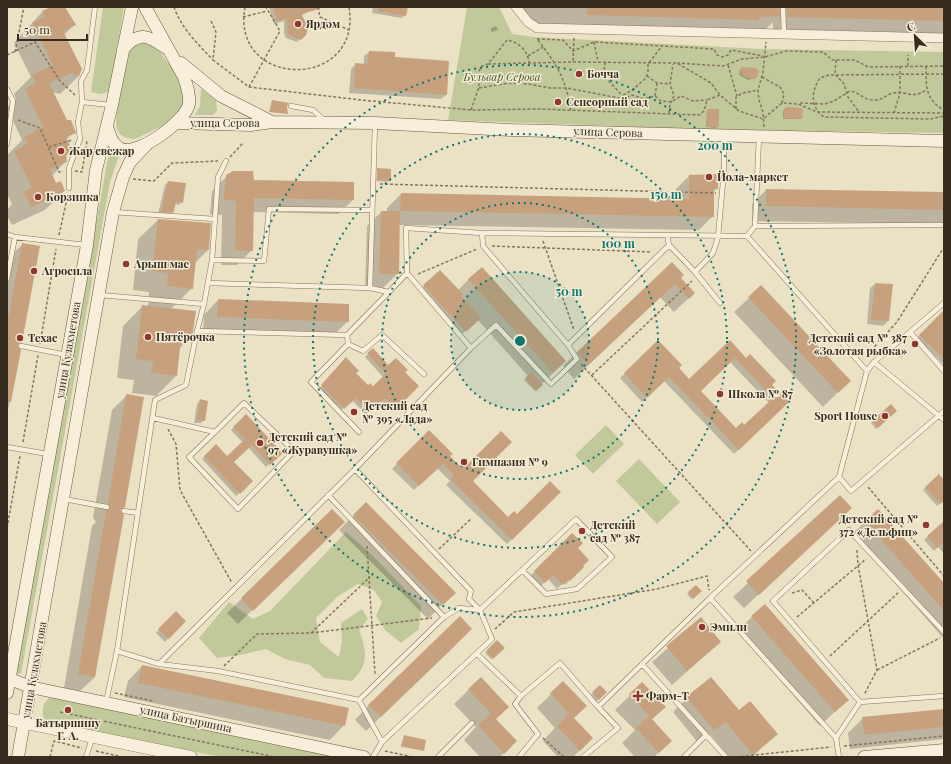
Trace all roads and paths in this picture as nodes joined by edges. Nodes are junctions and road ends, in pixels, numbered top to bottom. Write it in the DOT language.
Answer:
graph roads {
  1 [pos="24,7"];
  2 [pos="95,7"];
  3 [pos="132,7"];
  4 [pos="145,7"];
  5 [pos="174,7"];
  6 [pos="245,7"];
  7 [pos="266,7"];
  8 [pos="318,7"];
  9 [pos="349,7"];
  10 [pos="516,7"];
  11 [pos="783,7"];
  12 [pos="267,11"];
  13 [pos="243,17"];
  14 [pos="210,21"];
  15 [pos="349,30"];
  16 [pos="574,30"];
  17 [pos="784,34"];
  18 [pos="533,35"];
  19 [pos="767,35"];
  20 [pos="944,38"];
  21 [pos="537,39"];
  22 [pos="594,42"];
  23 [pos="662,46"];
  24 [pos="543,47"];
  25 [pos="123,49"];
  26 [pos="573,51"];
  27 [pos="15,52"];
  28 [pos="7,54"];
  29 [pos="172,55"];
  30 [pos="908,55"];
  31 [pos="528,56"];
  32 [pos="765,57"];
  33 [pos="213,60"];
  34 [pos="264,60"];
  35 [pos="836,60"];
  36 [pos="573,62"];
  37 [pos="598,62"];
  38 [pos="606,62"];
  39 [pos="529,63"];
  40 [pos="554,63"];
  41 [pos="677,63"];
  42 [pos="488,64"];
  43 [pos="648,64"];
  44 [pos="674,64"];
  45 [pos="728,65"];
  46 [pos="900,66"];
  47 [pos="908,66"];
  48 [pos="926,66"];
  49 [pos="944,66"];
  50 [pos="835,74"];
  51 [pos="900,74"];
  52 [pos="926,74"];
  53 [pos="944,74"];
  54 [pos="647,76"];
  55 [pos="762,77"];
  56 [pos="657,83"];
  57 [pos="670,84"];
  58 [pos="249,87"];
  59 [pos="478,88"];
  60 [pos="567,88"];
  61 [pos="7,90"];
  62 [pos="758,90"];
  63 [pos="926,90"];
  64 [pos="846,92"];
  65 [pos="900,92"];
  66 [pos="623,95"];
  67 [pos="720,95"];
  68 [pos="655,96"];
  69 [pos="737,96"];
  70 [pos="624,98"];
  71 [pos="707,100"];
  72 [pos="82,102"];
  73 [pos="671,102"];
  74 [pos="782,103"];
  75 [pos="814,103"];
  76 [pos="798,104"];
  77 [pos="112,105"];
  78 [pos="291,106"];
  79 [pos="736,109"];
  80 [pos="471,110"];
  81 [pos="571,110"];
  82 [pos="944,111"];
  83 [pos="817,112"];
  84 [pos="860,112"];
  85 [pos="669,113"];
  86 [pos="894,113"];
  87 [pos="944,116"];
  88 [pos="12,118"];
  89 [pos="763,119"];
  90 [pos="272,122"];
  91 [pos="326,122"];
  92 [pos="178,123"];
  93 [pos="375,123"];
  94 [pos="107,127"];
  95 [pos="761,133"];
  96 [pos="724,135"];
  97 [pos="80,138"];
  98 [pos="944,141"];
  99 [pos="148,143"];
  100 [pos="243,143"];
  101 [pos="7,144"];
  102 [pos="49,147"];
  103 [pos="226,161"];
  104 [pos="74,164"];
  105 [pos="69,171"];
  106 [pos="131,178"];
  107 [pos="382,184"];
  108 [pos="69,188"];
  109 [pos="722,193"];
  110 [pos="372,210"];
  111 [pos="113,212"];
  112 [pos="215,219"];
  113 [pos="944,225"];
  114 [pos="755,226"];
  115 [pos="482,233"];
  116 [pos="7,234"];
  117 [pos="541,234"];
  118 [pos="668,235"];
  119 [pos="747,236"];
  120 [pos="15,237"];
  121 [pos="718,237"];
  122 [pos="58,242"];
  123 [pos="87,245"];
  124 [pos="669,245"];
  125 [pos="484,246"];
  126 [pos="944,247"];
  127 [pos="546,248"];
  128 [pos="662,252"];
  129 [pos="212,260"];
  130 [pos="696,274"];
  131 [pos="409,275"];
  132 [pos="7,279"];
  133 [pos="208,283"];
  134 [pos="370,288"];
  135 [pos="389,292"];
  136 [pos="99,295"];
  137 [pos="944,303"];
  138 [pos="204,304"];
  139 [pos="720,304"];
  140 [pos="197,331"];
  141 [pos="910,332"];
  142 [pos="347,335"];
  143 [pos="576,337"];
  144 [pos="348,344"];
  145 [pos="568,345"];
  146 [pos="21,346"];
  147 [pos="471,348"];
  148 [pos="39,350"];
  149 [pos="68,355"];
  150 [pos="577,359"];
  151 [pos="874,362"];
  152 [pos="867,371"];
  153 [pos="944,371"];
  154 [pos="424,374"];
  155 [pos="592,375"];
  156 [pos="944,411"];
  157 [pos="939,415"];
  158 [pos="153,418"];
  159 [pos="164,420"];
  160 [pos="944,420"];
  161 [pos="215,432"];
  162 [pos="359,432"];
  163 [pos="7,447"];
  164 [pos="21,449"];
  165 [pos="50,454"];
  166 [pos="355,469"];
  167 [pos="839,478"];
  168 [pos="862,481"];
  169 [pos="328,495"];
  170 [pos="64,499"];
  171 [pos="107,507"];
  172 [pos="124,511"];
  173 [pos="138,513"];
  174 [pos="472,518"];
  175 [pos="7,528"];
  176 [pos="366,535"];
  177 [pos="857,538"];
  178 [pos="435,553"];
  179 [pos="872,554"];
  180 [pos="755,555"];
  181 [pos="858,565"];
  182 [pos="522,570"];
  183 [pos="944,576"];
  184 [pos="370,577"];
  185 [pos="234,588"];
  186 [pos="903,588"];
  187 [pos="710,598"];
  188 [pos="776,598"];
  189 [pos="814,603"];
  190 [pos="480,610"];
  191 [pos="444,616"];
  192 [pos="868,620"];
  193 [pos="791,623"];
  194 [pos="372,626"];
  195 [pos="944,632"];
  196 [pos="311,633"];
  197 [pos="490,633"];
  198 [pos="944,636"];
  199 [pos="117,651"];
  200 [pos="477,654"];
  201 [pos="824,661"];
  202 [pos="159,664"];
  203 [pos="642,664"];
  204 [pos="878,670"];
  205 [pos="218,671"];
  206 [pos="8,679"];
  207 [pos="376,684"];
  208 [pos="30,687"];
  209 [pos="7,693"];
  210 [pos="522,696"];
  211 [pos="944,696"];
  212 [pos="359,700"];
  213 [pos="106,702"];
  214 [pos="860,702"];
  215 [pos="598,707"];
  216 [pos="60,712"];
  217 [pos="7,719"];
  218 [pos="24,723"];
  219 [pos="472,723"];
  220 [pos="538,734"];
  221 [pos="706,735"];
  222 [pos="92,736"];
  223 [pos="944,736"];
  224 [pos="836,738"];
  225 [pos="54,741"];
  226 [pos="382,742"];
  227 [pos="837,746"];
  228 [pos="944,750"];
  229 [pos="18,757"];
  230 [pos="50,757"];
  231 [pos="86,757"];
  232 [pos="190,757"];
  233 [pos="275,757"];
  234 [pos="364,757"];
  235 [pos="373,757"];
  236 [pos="438,757"];
  237 [pos="520,757"];
  238 [pos="564,757"];
  239 [pos="583,757"];
  240 [pos="684,757"];
  241 [pos="726,757"];
  242 [pos="736,757"];
  243 [pos="839,757"];
  244 [pos="864,757"];
  1 -- 27 [label="path"];
  2 -- 72 [label="lane"];
  3 -- 25 [label="main road, улица Кулахметова"];
  4 -- 29 [label="main road"];
  5 -- 33 [label="path"];
  6 -- 13 [label="path"];
  7 -- 12 [label="path"];
  8 -- 15 [label="path"];
  9 -- 15 [label="path"];
  10 -- 16 [label="street"];
  11 -- 17 [label="lane"];
  12 -- 13 [label="path"];
  12 -- 34 [label="path"];
  13 -- 34 [label="path"];
  14 -- 33 [label="path"];
  15 -- 34 [label="path"];
  16 -- 19 [label="street"];
  16 -- 26 [label="path"];
  17 -- 19 [label="street"];
  17 -- 20 [label="street"];
  18 -- 21 [label="path"];
  19 -- 32 [label="path"];
  21 -- 24 [label="path"];
  21 -- 26 [label="path"];
  22 -- 23 [label="path"];
  22 -- 26 [label="path"];
  22 -- 37 [label="path"];
  23 -- 32 [label="path"];
  23 -- 43 [label="path"];
  24 -- 31 [label="path"];
  24 -- 40 [label="path"];
  25 -- 29 [label="main road"];
  25 -- 77 [label="main road, улица Кулахметова"];
  26 -- 36 [label="path"];
  27 -- 28 [label="path"];
  27 -- 72 [label="path"];
  29 -- 90 [label="main road, улица Серова"];
  29 -- 92 [label="main road"];
  30 -- 47 [label="path"];
  31 -- 39 [label="path"];
  31 -- 42 [label="path"];
  32 -- 35 [label="path"];
  32 -- 45 [label="path"];
  32 -- 55 [label="path"];
  33 -- 58 [label="path"];
  34 -- 58 [label="path"];
  35 -- 46 [label="path"];
  35 -- 50 [label="path"];
  36 -- 37 [label="path"];
  36 -- 40 [label="path"];
  37 -- 38 [label="path"];
  38 -- 43 [label="path"];
  38 -- 66 [label="path"];
  39 -- 40 [label="path"];
  39 -- 42 [label="path"];
  40 -- 60 [label="path"];
  41 -- 44 [label="path"];
  41 -- 45 [label="path"];
  41 -- 67 [label="path"];
  42 -- 59 [label="path"];
  43 -- 44 [label="path"];
  43 -- 54 [label="path"];
  44 -- 57 [label="path"];
  45 -- 69 [label="path"];
  46 -- 47 [label="path"];
  46 -- 51 [label="path"];
  47 -- 48 [label="path"];
  48 -- 49 [label="path"];
  48 -- 52 [label="path"];
  50 -- 51 [label="path"];
  50 -- 64 [label="path"];
  50 -- 75 [label="path"];
  51 -- 52 [label="path"];
  51 -- 65 [label="path"];
  52 -- 53 [label="path"];
  52 -- 63 [label="path"];
  54 -- 56 [label="path"];
  54 -- 66 [label="path"];
  55 -- 62 [label="path"];
  55 -- 74 [label="path"];
  56 -- 57 [label="path"];
  56 -- 68 [label="path"];
  57 -- 73 [label="path"];
  58 -- 80 [label="path"];
  59 -- 60 [label="path"];
  59 -- 80 [label="path"];
  60 -- 70 [label="path"];
  60 -- 81 [label="path"];
  61 -- 88 [label="lane"];
  62 -- 69 [label="path"];
  62 -- 89 [label="path"];
  63 -- 65 [label="path"];
  63 -- 82 [label="path"];
  64 -- 65 [label="path"];
  64 -- 75 [label="path"];
  64 -- 84 [label="path"];
  65 -- 86 [label="path"];
  66 -- 70 [label="path"];
  67 -- 71 [label="path"];
  67 -- 79 [label="path"];
  68 -- 70 [label="path"];
  68 -- 73 [label="path"];
  69 -- 79 [label="path"];
  71 -- 73 [label="path"];
  71 -- 85 [label="path"];
  72 -- 77 [label="lane"];
  72 -- 97 [label="lane"];
  73 -- 85 [label="path"];
  74 -- 76 [label="path"];
  74 -- 89 [label="path"];
  75 -- 76 [label="path"];
  75 -- 83 [label="path"];
  76 -- 83 [label="path"];
  77 -- 94 [label="main road, улица Кулахметова"];
  78 -- 91 [label="lane"];
  79 -- 89 [label="path"];
  80 -- 81 [label="path"];
  81 -- 85 [label="path"];
  82 -- 86 [label="path"];
  83 -- 84 [label="path"];
  83 -- 87 [label="path"];
  84 -- 86 [label="path"];
  88 -- 101 [label="lane"];
  88 -- 102 [label="path"];
  89 -- 95 [label="path"];
  90 -- 91 [label="main road, улица Серова"];
  90 -- 92 [label="main road, улица Серова"];
  91 -- 93 [label="main road, улица Серова"];
  92 -- 99 [label="main road"];
  93 -- 96 [label="main road, улица Серова"];
  93 -- 110 [label="lane"];
  94 -- 99 [label="main road"];
  94 -- 123 [label="main road, улица Кулахметова"];
  95 -- 96 [label="main road, улица Серова"];
  95 -- 98 [label="main road, улица Серова"];
  95 -- 114 [label="lane"];
  96 -- 109 [label="lane"];
  97 -- 102 [label="path"];
  97 -- 104 [label="path"];
  97 -- 105 [label="lane"];
  99 -- 111 [label="main road, улица Кулахметова"];
  100 -- 103 [label="path"];
  102 -- 105 [label="path"];
  103 -- 106 [label="path"];
  103 -- 112 [label="lane"];
  105 -- 108 [label="lane"];
  107 -- 109 [label="path"];
  108 -- 122 [label="path"];
  109 -- 121 [label="lane"];
  110 -- 129 [label="lane"];
  110 -- 134 [label="lane"];
  111 -- 112 [label="lane"];
  111 -- 136 [label="main road, улица Кулахметова"];
  112 -- 129 [label="lane"];
  113 -- 114 [label="lane"];
  114 -- 119 [label="lane"];
  115 -- 117 [label="lane"];
  115 -- 125 [label="lane"];
  115 -- 131 [label="lane"];
  116 -- 120 [label="lane"];
  117 -- 118 [label="lane"];
  117 -- 127 [label="path"];
  118 -- 121 [label="lane"];
  118 -- 124 [label="lane"];
  119 -- 121 [label="lane"];
  119 -- 152 [label="lane"];
  120 -- 122 [label="lane"];
  120 -- 132 [label="lane"];
  121 -- 130 [label="lane"];
  122 -- 123 [label="lane"];
  122 -- 148 [label="path"];
  123 -- 149 [label="main road, улица Кулахметова"];
  124 -- 128 [label="lane"];
  124 -- 130 [label="lane"];
  125 -- 127 [label="path"];
  125 -- 131 [label="path"];
  125 -- 145 [label="lane"];
  126 -- 152 [label="path"];
  127 -- 128 [label="path"];
  127 -- 143 [label="path"];
  128 -- 143 [label="lane"];
  129 -- 133 [label="lane"];
  130 -- 139 [label="lane"];
  130 -- 155 [label="path"];
  131 -- 135 [label="lane"];
  131 -- 147 [label="lane"];
  133 -- 134 [label="lane"];
  133 -- 138 [label="lane"];
  134 -- 135 [label="lane"];
  135 -- 142 [label="lane"];
  136 -- 138 [label="lane"];
  136 -- 170 [label="main road, улица Кулахметова"];
  137 -- 141 [label="lane"];
  138 -- 140 [label="lane"];
  140 -- 142 [label="lane"];
  140 -- 158 [label="lane"];
  141 -- 151 [label="lane"];
  141 -- 153 [label="lane"];
  142 -- 144 [label="lane"];
  143 -- 145 [label="lane"];
  144 -- 154 [label="lane"];
  144 -- 162 [label="lane"];
  145 -- 150 [label="lane"];
  146 -- 148 [label="lane"];
  147 -- 150 [label="lane"];
  147 -- 166 [label="lane"];
  148 -- 149 [label="lane"];
  148 -- 164 [label="path"];
  149 -- 165 [label="main road, улица Кулахметова"];
  150 -- 155 [label="path"];
  151 -- 152 [label="lane"];
  151 -- 157 [label="lane"];
  152 -- 167 [label="lane"];
  155 -- 180 [label="path"];
  156 -- 157 [label="lane"];
  157 -- 160 [label="lane"];
  157 -- 168 [label="lane"];
  158 -- 159 [label="lane"];
  158 -- 173 [label="lane"];
  159 -- 161 [label="lane"];
  159 -- 185 [label="path"];
  161 -- 161 [label="lane"];
  163 -- 164 [label="lane"];
  164 -- 165 [label="lane"];
  164 -- 175 [label="path"];
  165 -- 206 [label="main road, улица Кулахметова"];
  166 -- 169 [label="lane"];
  166 -- 178 [label="lane"];
  167 -- 168 [label="lane"];
  167 -- 180 [label="lane"];
  168 -- 183 [label="path"];
  169 -- 176 [label="lane"];
  169 -- 185 [label="lane"];
  170 -- 171 [label="lane"];
  170 -- 208 [label="main road, улица Кулахметова"];
  172 -- 173 [label="lane"];
  173 -- 199 [label="lane"];
  174 -- 178 [label="path"];
  176 -- 184 [label="path"];
  176 -- 191 [label="lane"];
  177 -- 179 [label="lane"];
  177 -- 181 [label="path"];
  177 -- 188 [label="lane"];
  178 -- 190 [label="lane"];
  179 -- 181 [label="path"];
  179 -- 186 [label="lane"];
  180 -- 187 [label="lane"];
  181 -- 189 [label="path"];
  181 -- 192 [label="path"];
  182 -- 182 [label="lane"];
  182 -- 190 [label="lane"];
  184 -- 194 [label="path"];
  184 -- 196 [label="path"];
  185 -- 202 [label="lane"];
  186 -- 192 [label="path"];
  186 -- 195 [label="lane"];
  187 -- 197 [label="path"];
  187 -- 203 [label="lane"];
  187 -- 224 [label="lane"];
  188 -- 189 [label="path"];
  188 -- 193 [label="lane"];
  189 -- 193 [label="path"];
  190 -- 191 [label="lane"];
  190 -- 197 [label="lane"];
  191 -- 194 [label="path"];
  191 -- 207 [label="lane"];
  192 -- 201 [label="path"];
  192 -- 204 [label="path"];
  193 -- 201 [label="lane"];
  194 -- 196 [label="path"];
  194 -- 207 [label="path"];
  196 -- 205 [label="path"];
  197 -- 200 [label="lane"];
  198 -- 204 [label="path"];
  199 -- 202 [label="lane"];
  199 -- 213 [label="lane"];
  200 -- 210 [label="lane"];
  200 -- 226 [label="lane"];
  201 -- 214 [label="lane"];
  202 -- 205 [label="lane"];
  203 -- 215 [label="lane"];
  203 -- 221 [label="lane"];
  204 -- 214 [label="path"];
  205 -- 212 [label="lane"];
  206 -- 208 [label="main road, улица Батыршина"];
  206 -- 209 [label="main road, улица Кулахметова"];
  207 -- 212 [label="lane"];
  208 -- 213 [label="main road, улица Батыршина"];
  208 -- 218 [label="main road, улица Кулахметова"];
  210 -- 215 [label="lane"];
  210 -- 220 [label="lane"];
  211 -- 214 [label="lane"];
  212 -- 226 [label="lane"];
  213 -- 234 [label="main road, улица Батыршина"];
  214 -- 224 [label="lane"];
  215 -- 239 [label="lane"];
  216 -- 233 [label="path"];
  217 -- 218 [label="main road"];
  218 -- 222 [label="main road"];
  218 -- 229 [label="main road, улица Кулахметова"];
  219 -- 236 [label="lane"];
  220 -- 237 [label="lane"];
  220 -- 238 [label="path"];
  221 -- 240 [label="lane"];
  221 -- 241 [label="lane"];
  222 -- 231 [label="lane"];
  222 -- 232 [label="main road"];
  223 -- 227 [label="path"];
  224 -- 227 [label="lane"];
  225 -- 230 [label="path"];
  226 -- 235 [label="lane"];
  227 -- 242 [label="path"];
  227 -- 243 [label="lane"];
  228 -- 244 [label="main road"];
}
